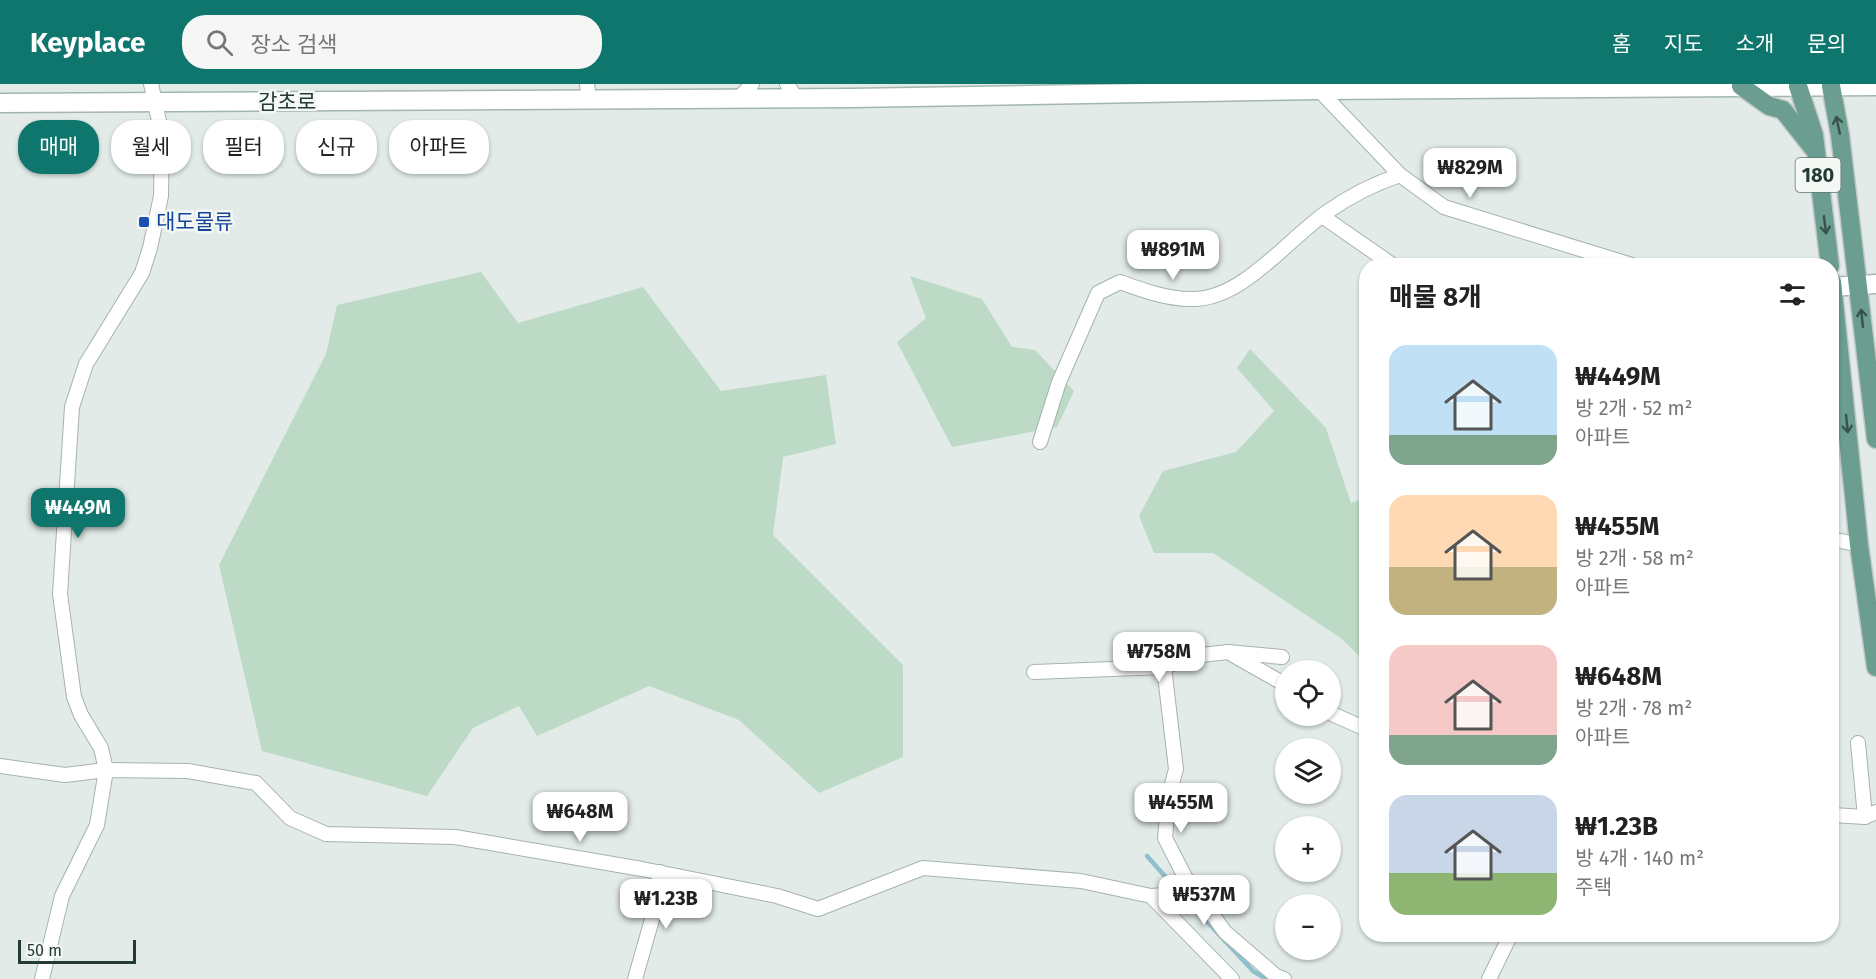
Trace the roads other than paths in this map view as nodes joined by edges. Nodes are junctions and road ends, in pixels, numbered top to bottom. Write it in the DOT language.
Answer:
graph roads {
  1 [pos="152,84"];
  2 [pos="752,84"];
  3 [pos="1798,85"];
  4 [pos="1830,85"];
  5 [pos="1741,86"];
  6 [pos="1876,86"];
  7 [pos="1319,90"];
  8 [pos="588,91"];
  9 [pos="791,91"];
  10 [pos="739,98"];
  11 [pos="0,103"];
  12 [pos="156,103"];
  13 [pos="1815,150"];
  14 [pos="1400,175"];
  15 [pos="1819,178"];
  16 [pos="1322,216"];
  17 [pos="1853,235"];
  18 [pos="1382,258"];
  19 [pos="1609,258"];
  20 [pos="1829,258"];
  21 [pos="1867,285"];
  22 [pos="1839,287"];
  23 [pos="1839,354"];
  24 [pos="1876,439"];
  25 [pos="1040,442"];
  26 [pos="1839,541"];
  27 [pos="1859,545"];
  28 [pos="1228,652"];
  29 [pos="1282,657"];
  30 [pos="1164,667"];
  31 [pos="1876,667"];
  32 [pos="1034,672"];
  33 [pos="1275,679"];
  34 [pos="1341,717"];
  35 [pos="1359,726"];
  36 [pos="1858,742"];
  37 [pos="0,766"];
  38 [pos="106,770"];
  39 [pos="1870,814"];
  40 [pos="1839,815"];
  41 [pos="660,872"];
  42 [pos="1195,894"];
  43 [pos="1158,896"];
  44 [pos="1507,942"];
  45 [pos="42,979"];
  46 [pos="635,979"];
  47 [pos="1232,979"];
  48 [pos="1284,979"];
  49 [pos="1489,979"];
  1 -- 12 [label="street"];
  2 -- 10 [label="street"];
  3 -- 4 [label="main road, 감초로"];
  3 -- 5 [label="main road, 감초로"];
  3 -- 13 [label="main road, 180"];
  4 -- 6 [label="main road, 감초로"];
  17 -- 4 [label="main road, 180, one-way"];
  5 -- 7 [label="main road, 감초로"];
  5 -- 13 [label="main road"];
  7 -- 9 [label="main road, 감초로"];
  7 -- 14 [label="street"];
  8 -- 10 [label="main road, 감초로"];
  8 -- 12 [label="main road, 감초로"];
  9 -- 10 [label="main road, 감초로"];
  11 -- 12 [label="main road, 감초로"];
  12 -- 38 [label="street"];
  13 -- 15 [label="main road, 180"];
  14 -- 16 [label="street"];
  14 -- 19 [label="street"];
  15 -- 17 [label="main road"];
  15 -- 20 [label="main road, 180, one-way"];
  16 -- 18 [label="street"];
  16 -- 25 [label="street"];
  17 -- 21 [label="main road, 180"];
  21 -- 22 [label="main road"];
  24 -- 21 [label="main road, 180, one-way"];
  23 -- 27 [label="main road, one-way"];
  26 -- 27 [label="street"];
  27 -- 31 [label="main road"];
  28 -- 29 [label="street"];
  28 -- 30 [label="street"];
  28 -- 33 [label="street"];
  30 -- 32 [label="street"];
  30 -- 42 [label="street"];
  34 -- 35 [label="street"];
  36 -- 39 [label="street"];
  37 -- 38 [label="street"];
  38 -- 41 [label="street"];
  38 -- 45 [label="street"];
  39 -- 40 [label="street"];
  41 -- 43 [label="street"];
  41 -- 46 [label="street"];
  42 -- 43 [label="street"];
  42 -- 48 [label="street"];
  43 -- 47 [label="street"];
  44 -- 49 [label="street"];
}
